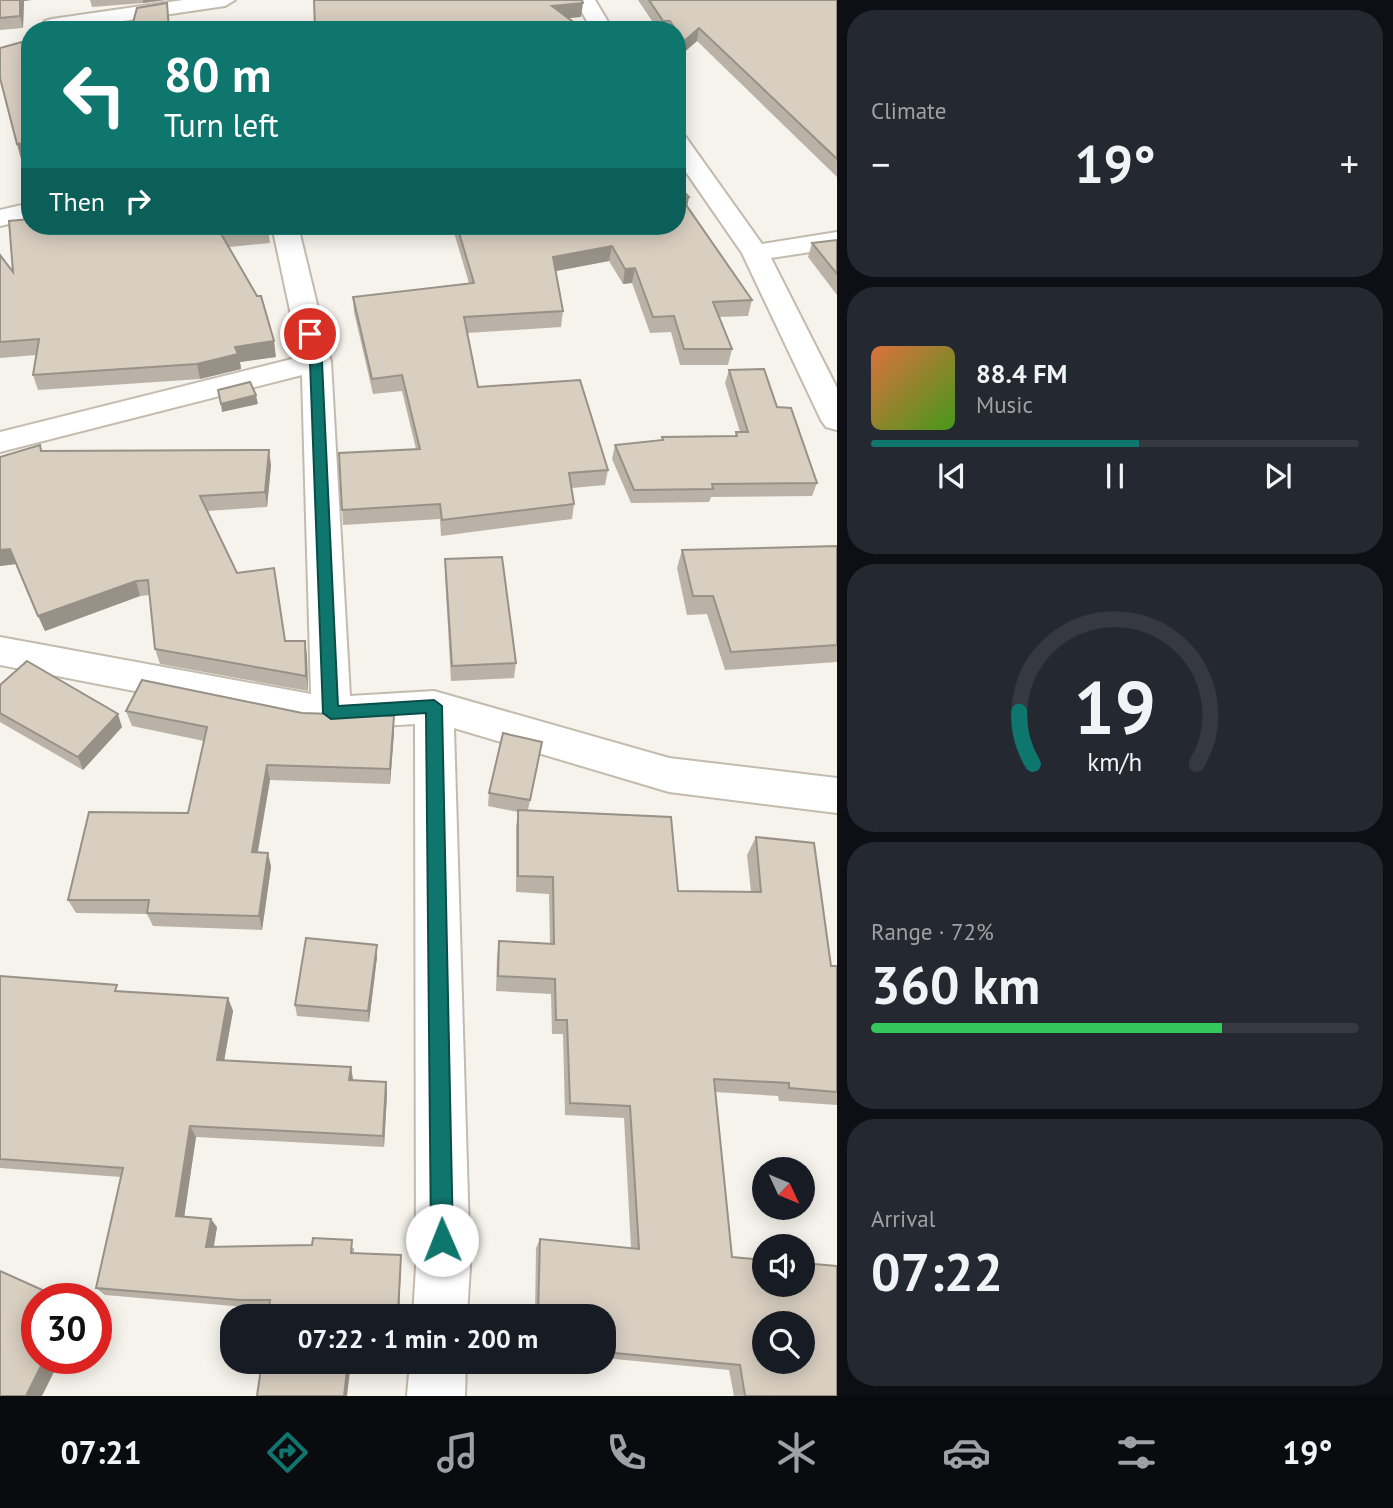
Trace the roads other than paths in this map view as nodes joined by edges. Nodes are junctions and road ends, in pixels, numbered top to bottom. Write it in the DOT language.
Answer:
graph roads {
  1 [pos="47,0"];
  2 [pos="225,0"];
  3 [pos="585,0"];
  4 [pos="42,21"];
  5 [pos="110,21"];
  6 [pos="598,21"];
  7 [pos="686,154"];
  8 [pos="21,213"];
  9 [pos="0,218"];
  10 [pos="287,235"];
  11 [pos="836,240"];
  12 [pos="755,253"];
  13 [pos="316,362"];
  14 [pos="836,420"];
  15 [pos="0,442"];
  16 [pos="0,651"];
  17 [pos="434,706"];
  18 [pos="331,713"];
  19 [pos="836,796"];
  20 [pos="441,1304"];
  21 [pos="437,1374"];
  22 [pos="436,1396"];
  1 -- 4 [label="street"];
  2 -- 5 [label="street"];
  3 -- 6 [label="street"];
  7 -- 12 [label="street"];
  8 -- 9 [label="street"];
  10 -- 13 [label="street"];
  11 -- 12 [label="street"];
  12 -- 14 [label="street"];
  13 -- 15 [label="street"];
  13 -- 18 [label="street"];
  16 -- 18 [label="street"];
  17 -- 18 [label="street"];
  17 -- 19 [label="street"];
  17 -- 20 [label="street"];
  21 -- 22 [label="street"];
}
